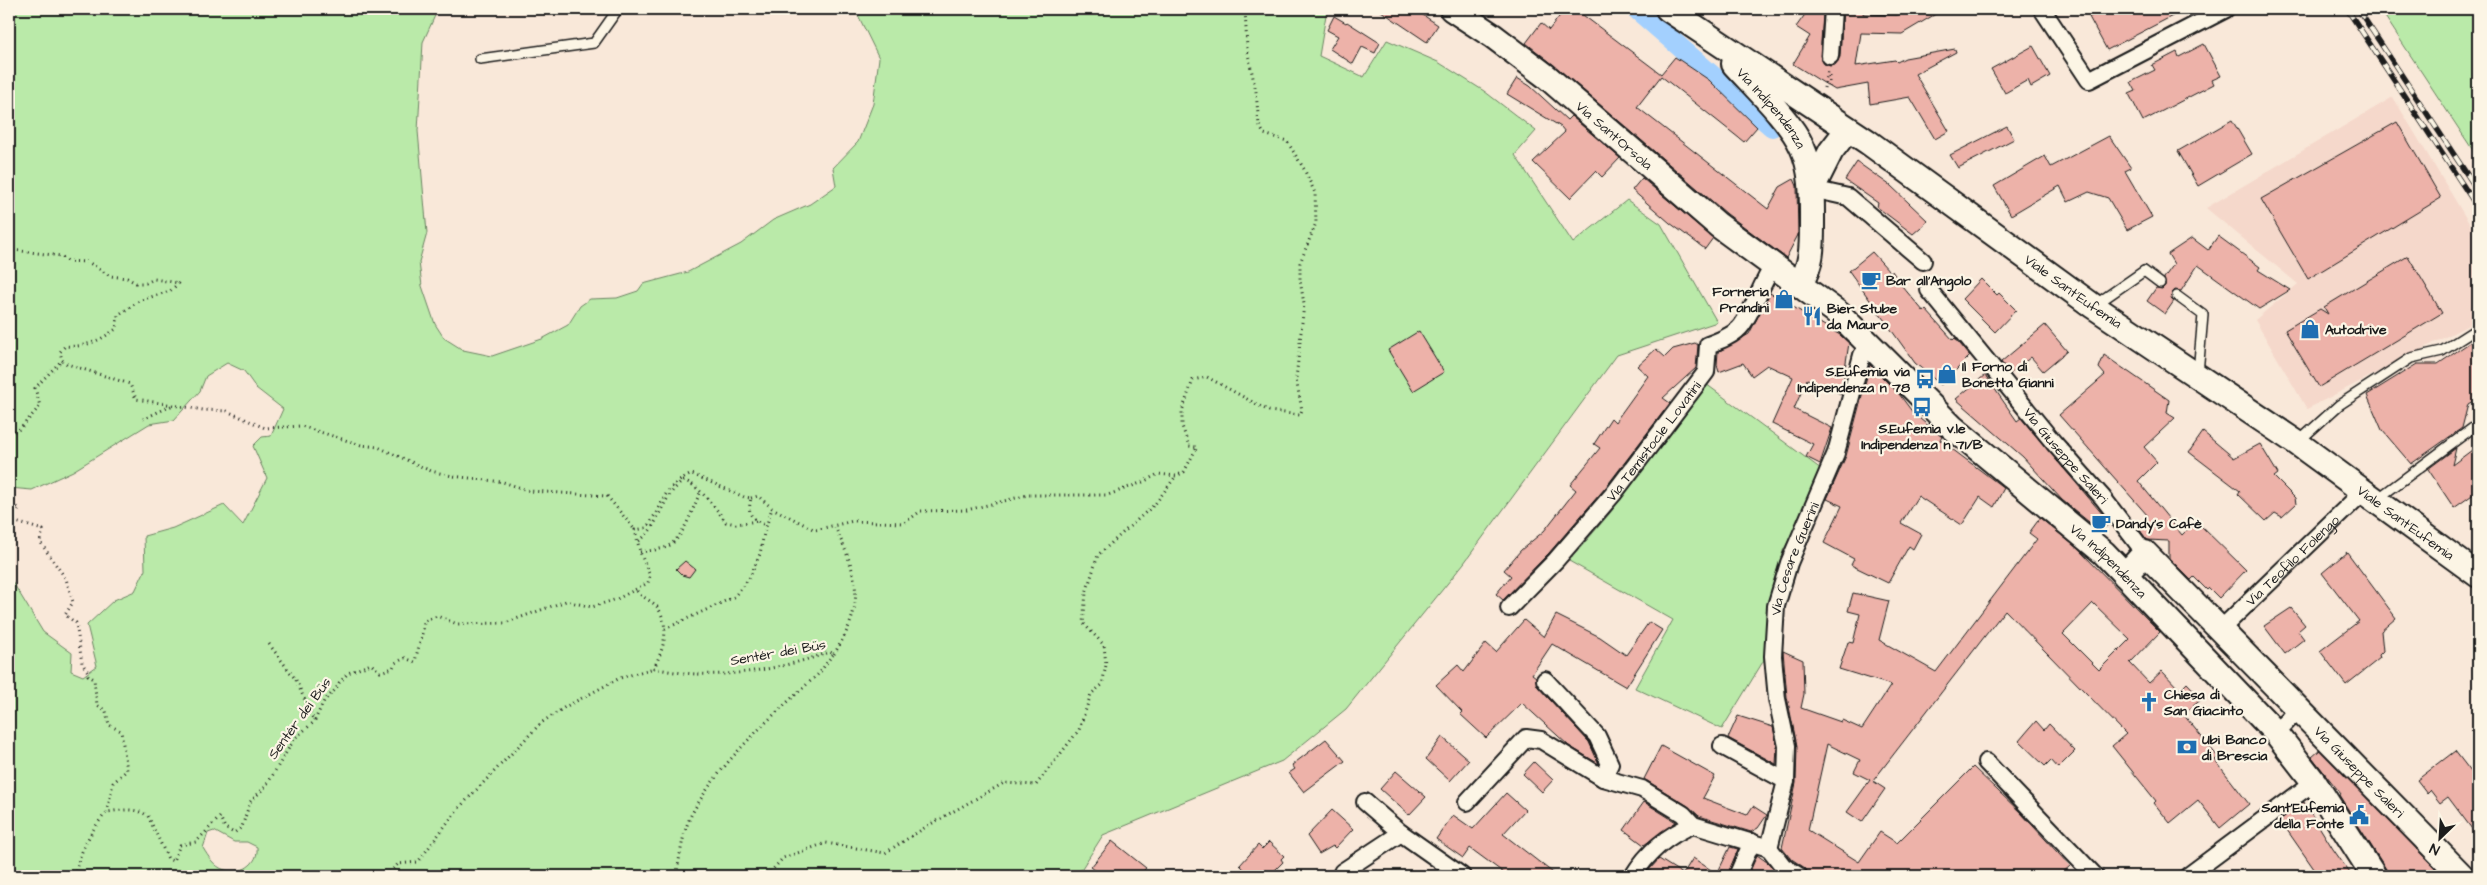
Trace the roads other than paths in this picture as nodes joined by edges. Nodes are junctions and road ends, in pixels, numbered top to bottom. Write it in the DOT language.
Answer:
graph roads {
  1 [pos="618,9"];
  2 [pos="1452,9"];
  3 [pos="1668,9"];
  4 [pos="1833,9"];
  5 [pos="2042,9"];
  6 [pos="2226,9"];
  7 [pos="1710,39"];
  8 [pos="1830,56"];
  9 [pos="480,58"];
  10 [pos="1848,129"];
  11 [pos="1812,189"];
  12 [pos="1923,261"];
  13 [pos="1774,265"];
  14 [pos="2160,283"];
  15 [pos="1800,284"];
  16 [pos="1928,290"];
  17 [pos="2178,296"];
  18 [pos="2093,306"];
  19 [pos="2478,328"];
  20 [pos="1870,346"];
  21 [pos="2198,376"];
  22 [pos="2478,424"];
  23 [pos="2297,443"];
  24 [pos="2370,496"];
  25 [pos="2145,553"];
  26 [pos="2124,575"];
  27 [pos="2478,575"];
  28 [pos="1510,608"];
  29 [pos="2221,629"];
  30 [pos="1545,680"];
  31 [pos="2297,711"];
  32 [pos="2276,733"];
  33 [pos="1722,746"];
  34 [pos="1986,762"];
  35 [pos="1603,778"];
  36 [pos="1786,781"];
  37 [pos="2314,782"];
  38 [pos="1366,802"];
  39 [pos="1467,802"];
  40 [pos="1693,825"];
  41 [pos="1401,833"];
  42 [pos="1752,842"];
  43 [pos="1769,848"];
  44 [pos="1342,872"];
  45 [pos="1462,876"];
  46 [pos="1633,876"];
  47 [pos="1737,876"];
  48 [pos="1799,876"];
  49 [pos="2095,876"];
  50 [pos="2188,876"];
  51 [pos="2374,876"];
  52 [pos="2462,876"];
  1 -- 9 [label="lane"];
  2 -- 13 [label="street, Via Sant'Orsola"];
  3 -- 7 [label="street, Viale Sant'Eufemia"];
  4 -- 8 [label="street"];
  5 -- 6 [label="street"];
  7 -- 10 [label="street, Viale Sant'Eufemia"];
  7 -- 11 [label="street, Via Indipendenza"];
  10 -- 11 [label="street, Via Indipendenza"];
  10 -- 18 [label="street, Viale Sant'Eufemia"];
  11 -- 12 [label="street"];
  11 -- 15 [label="street, Via Indipendenza"];
  13 -- 15 [label="street, Via Indipendenza"];
  13 -- 28 [label="street, Via Temistocle Lovatini"];
  14 -- 18 [label="lane"];
  15 -- 20 [label="street, Via Indipendenza"];
  16 -- 25 [label="street, Via Giuseppe Saleri"];
  17 -- 21 [label="lane"];
  18 -- 21 [label="street, Viale Sant'Eufemia"];
  19 -- 23 [label="lane"];
  20 -- 26 [label="street, Via Indipendenza"];
  20 -- 36 [label="street, Via Cesare Guerini"];
  21 -- 23 [label="street, Viale Sant'Eufemia"];
  22 -- 24 [label="lane"];
  23 -- 24 [label="street, Viale Sant'Eufemia"];
  24 -- 27 [label="street, Viale Sant'Eufemia"];
  24 -- 29 [label="street, Via Teofilo Folengo"];
  25 -- 26 [label="street"];
  25 -- 29 [label="street, Via Giuseppe Saleri"];
  26 -- 32 [label="street, Via Indipendenza"];
  29 -- 31 [label="street, Via Giuseppe Saleri"];
  30 -- 35 [label="street"];
  31 -- 32 [label="street"];
  31 -- 52 [label="street, Via Giuseppe Saleri"];
  32 -- 37 [label="street, Via Indipendenza"];
  33 -- 36 [label="street"];
  34 -- 49 [label="street"];
  35 -- 39 [label="street"];
  35 -- 40 [label="street"];
  36 -- 43 [label="street, Via Cesare Guerini"];
  37 -- 50 [label="street"];
  37 -- 51 [label="street, Via Indipendenza"];
  38 -- 41 [label="street"];
  40 -- 42 [label="street"];
  40 -- 46 [label="street"];
  41 -- 44 [label="street"];
  41 -- 45 [label="street"];
  42 -- 43 [label="street"];
  42 -- 47 [label="street"];
  43 -- 48 [label="street"];
}
